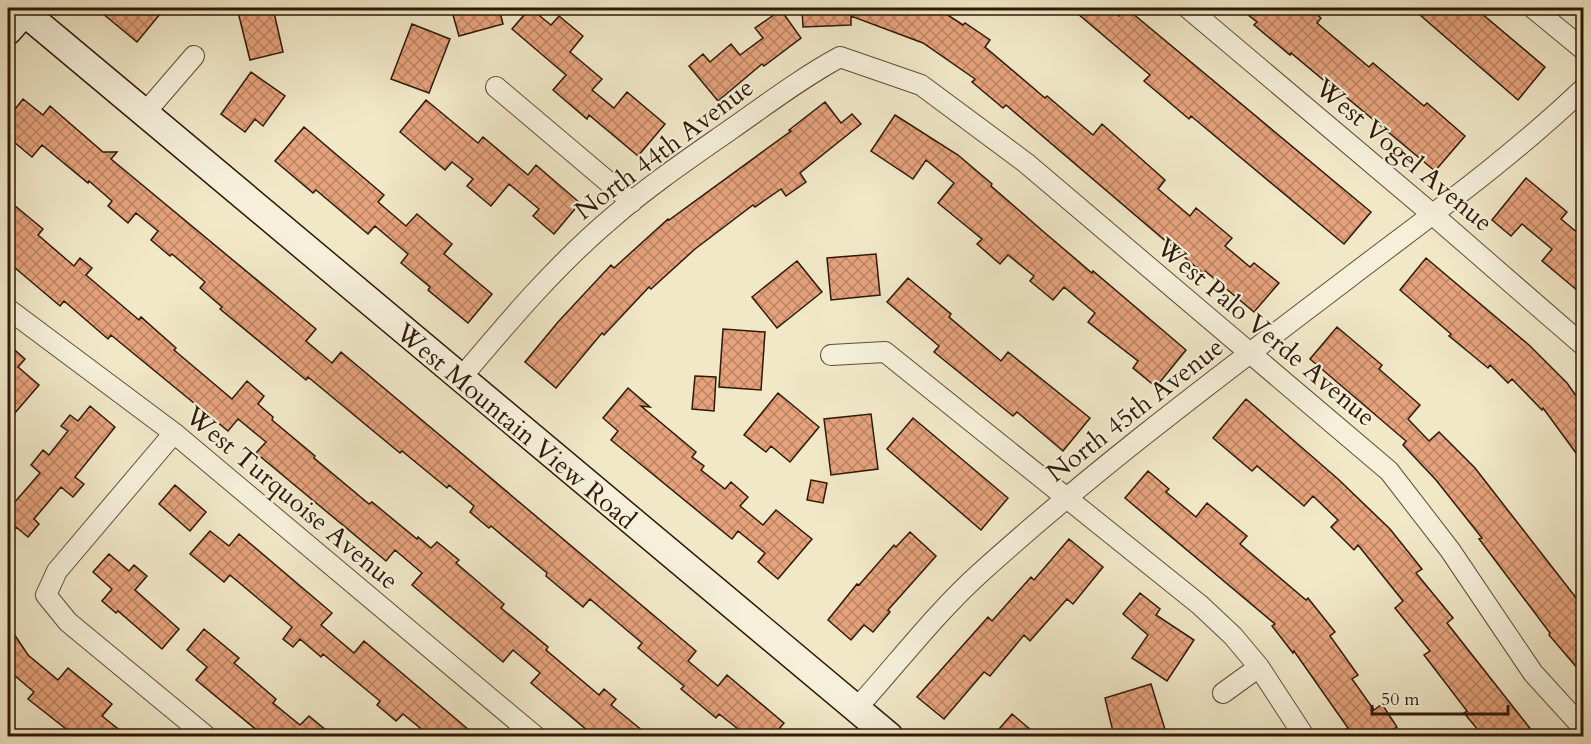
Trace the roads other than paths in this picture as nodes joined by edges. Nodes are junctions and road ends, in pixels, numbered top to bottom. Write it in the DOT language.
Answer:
graph roads {
  1 [pos="1188,8"];
  2 [pos="1533,8"];
  3 [pos="20,17"];
  4 [pos="1584,50"];
  5 [pos="194,56"];
  6 [pos="840,57"];
  7 [pos="496,87"];
  8 [pos="1584,88"];
  9 [pos="144,114"];
  10 [pos="632,202"];
  11 [pos="1432,214"];
  12 [pos="8,309"];
  13 [pos="1584,346"];
  14 [pos="1249,354"];
  15 [pos="831,355"];
  16 [pos="460,379"];
  17 [pos="174,433"];
  18 [pos="1068,497"];
  19 [pos="1259,667"];
  20 [pos="1223,693"];
  21 [pos="856,709"];
  22 [pos="1584,729"];
  23 [pos="206,736"];
  24 [pos="535,736"];
  25 [pos="889,736"];
  26 [pos="1304,736"];
  1 -- 11 [label="street, West Vogel Avenue"];
  2 -- 4 [label="street"];
  3 -- 9 [label="street, West Mountain View Road"];
  5 -- 9 [label="street"];
  6 -- 10 [label="street, North 44th Avenue"];
  6 -- 14 [label="street, West Palo Verde Avenue"];
  7 -- 10 [label="street"];
  8 -- 11 [label="street, North 45th Avenue"];
  9 -- 16 [label="street, West Mountain View Road"];
  10 -- 16 [label="street, North 44th Avenue"];
  11 -- 13 [label="street, West Vogel Avenue"];
  11 -- 14 [label="street, North 45th Avenue"];
  12 -- 17 [label="street, West Turquoise Avenue"];
  14 -- 18 [label="street, North 45th Avenue"];
  14 -- 22 [label="street, West Palo Verde Avenue"];
  15 -- 18 [label="street"];
  16 -- 21 [label="street, West Mountain View Road"];
  17 -- 23 [label="street"];
  17 -- 24 [label="street, West Turquoise Avenue"];
  18 -- 19 [label="street"];
  18 -- 21 [label="street, North 45th Avenue"];
  19 -- 20 [label="street"];
  19 -- 26 [label="street"];
  21 -- 25 [label="street, West Mountain View Road"];
}
